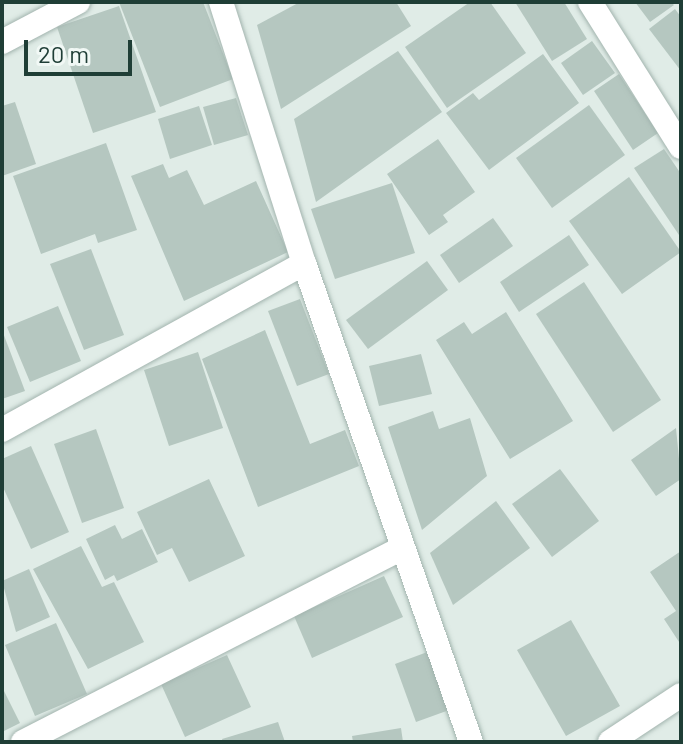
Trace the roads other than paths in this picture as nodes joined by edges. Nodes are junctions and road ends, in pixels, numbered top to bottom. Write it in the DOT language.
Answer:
graph roads {
  1 [pos="78,2"];
  2 [pos="221,2"];
  3 [pos="590,2"];
  4 [pos="2,42"];
  5 [pos="680,143"];
  6 [pos="304,263"];
  7 [pos="2,430"];
  8 [pos="402,548"];
  9 [pos="681,695"];
  10 [pos="23,742"];
  11 [pos="471,742"];
  12 [pos="610,742"];
  1 -- 4 [label="street"];
  2 -- 6 [label="street"];
  3 -- 5 [label="street"];
  6 -- 7 [label="street"];
  6 -- 8 [label="street"];
  8 -- 10 [label="street"];
  8 -- 11 [label="street"];
  9 -- 12 [label="street"];
}
